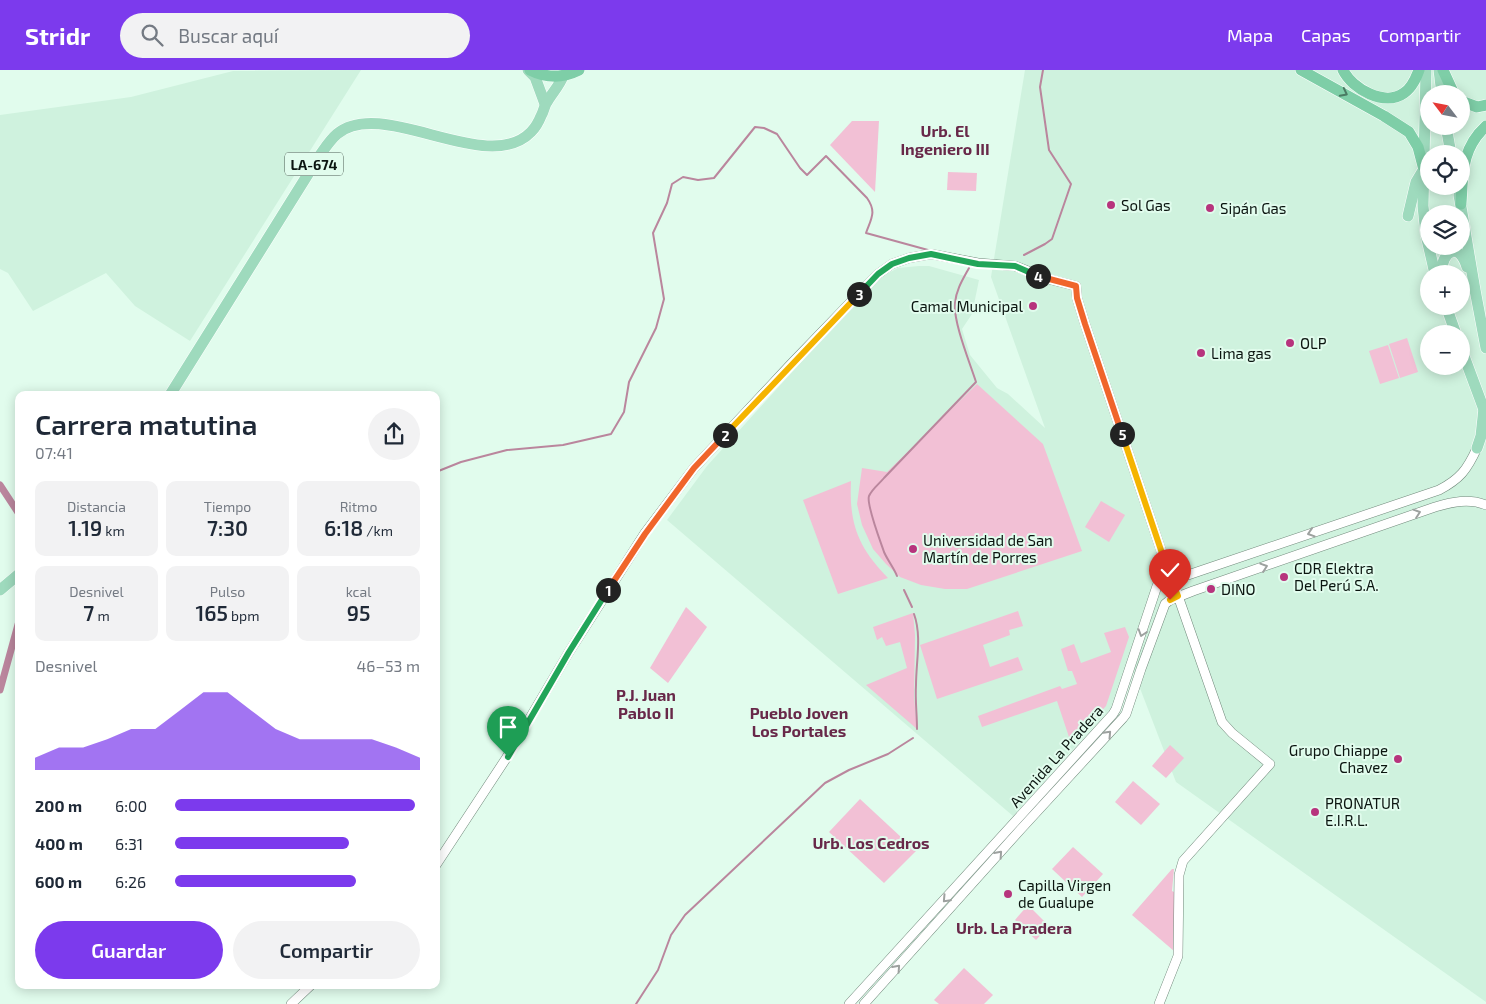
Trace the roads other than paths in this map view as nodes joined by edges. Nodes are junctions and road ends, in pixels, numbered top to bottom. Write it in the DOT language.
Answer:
graph roads {
  1 [pos="529,70"];
  2 [pos="579,70"];
  3 [pos="1301,70"];
  4 [pos="1343,70"];
  5 [pos="1419,70"];
  6 [pos="1426,70"];
  7 [pos="1441,70"];
  8 [pos="563,76"];
  9 [pos="1442,85"];
  10 [pos="1448,85"];
  11 [pos="545,104"];
  12 [pos="1470,105"];
  13 [pos="1486,105"];
  14 [pos="1486,126"];
  15 [pos="1424,145"];
  16 [pos="1420,155"];
  17 [pos="1420,174"];
  18 [pos="1423,195"];
  19 [pos="1460,195"];
  20 [pos="1461,204"];
  21 [pos="1408,216"];
  22 [pos="1433,265"];
  23 [pos="1442,265"];
  24 [pos="1466,265"];
  25 [pos="1470,276"];
  26 [pos="1475,290"];
  27 [pos="1486,348"];
  28 [pos="1470,372"];
  29 [pos="172,391"];
  30 [pos="1485,411"];
  31 [pos="1477,448"];
  32 [pos="1486,505"];
  33 [pos="1218,565"];
  34 [pos="15,577"];
  35 [pos="1170,577"];
  36 [pos="1224,580"];
  37 [pos="0,590"];
  38 [pos="1178,596"];
  39 [pos="1153,598"];
  40 [pos="1165,604"];
  41 [pos="440,859"];
  42 [pos="307,989"];
  43 [pos="291,1004"];
  44 [pos="849,1004"];
  45 [pos="864,1004"];
  46 [pos="1159,1004"];
  1 -- 8 [label="highway"];
  1 -- 11 [label="main road"];
  2 -- 8 [label="highway"];
  3 -- 16 [label="highway, one-way"];
  4 -- 5 [label="highway"];
  6 -- 15 [label="main road"];
  7 -- 9 [label="main road"];
  7 -- 10 [label="highway"];
  8 -- 11 [label="main road, LA-674"];
  11 -- 29 [label="main road, LA-674"];
  12 -- 13 [label="highway"];
  14 -- 20 [label="highway"];
  17 -- 21 [label="main road"];
  18 -- 22 [label="main road"];
  19 -- 20 [label="main road"];
  20 -- 26 [label="main road"];
  23 -- 24 [label="main road"];
  25 -- 26 [label="main road"];
  26 -- 27 [label="main road"];
  28 -- 30 [label="main road"];
  30 -- 31 [label="main road"];
  31 -- 33 [label="street, one-way"];
  36 -- 32 [label="street, one-way"];
  33 -- 35 [label="street"];
  33 -- 36 [label="street"];
  34 -- 37 [label="main road"];
  35 -- 38 [label="street"];
  35 -- 39 [label="street, Avenida La Pradera"];
  35 -- 41 [label="street"];
  36 -- 38 [label="street"];
  38 -- 40 [label="street"];
  38 -- 46 [label="street"];
  39 -- 40 [label="street"];
  39 -- 44 [label="street, Avenida La Pradera, one-way"];
  45 -- 40 [label="street, Avenida La Pradera, one-way"];
  42 -- 43 [label="street"];
}
